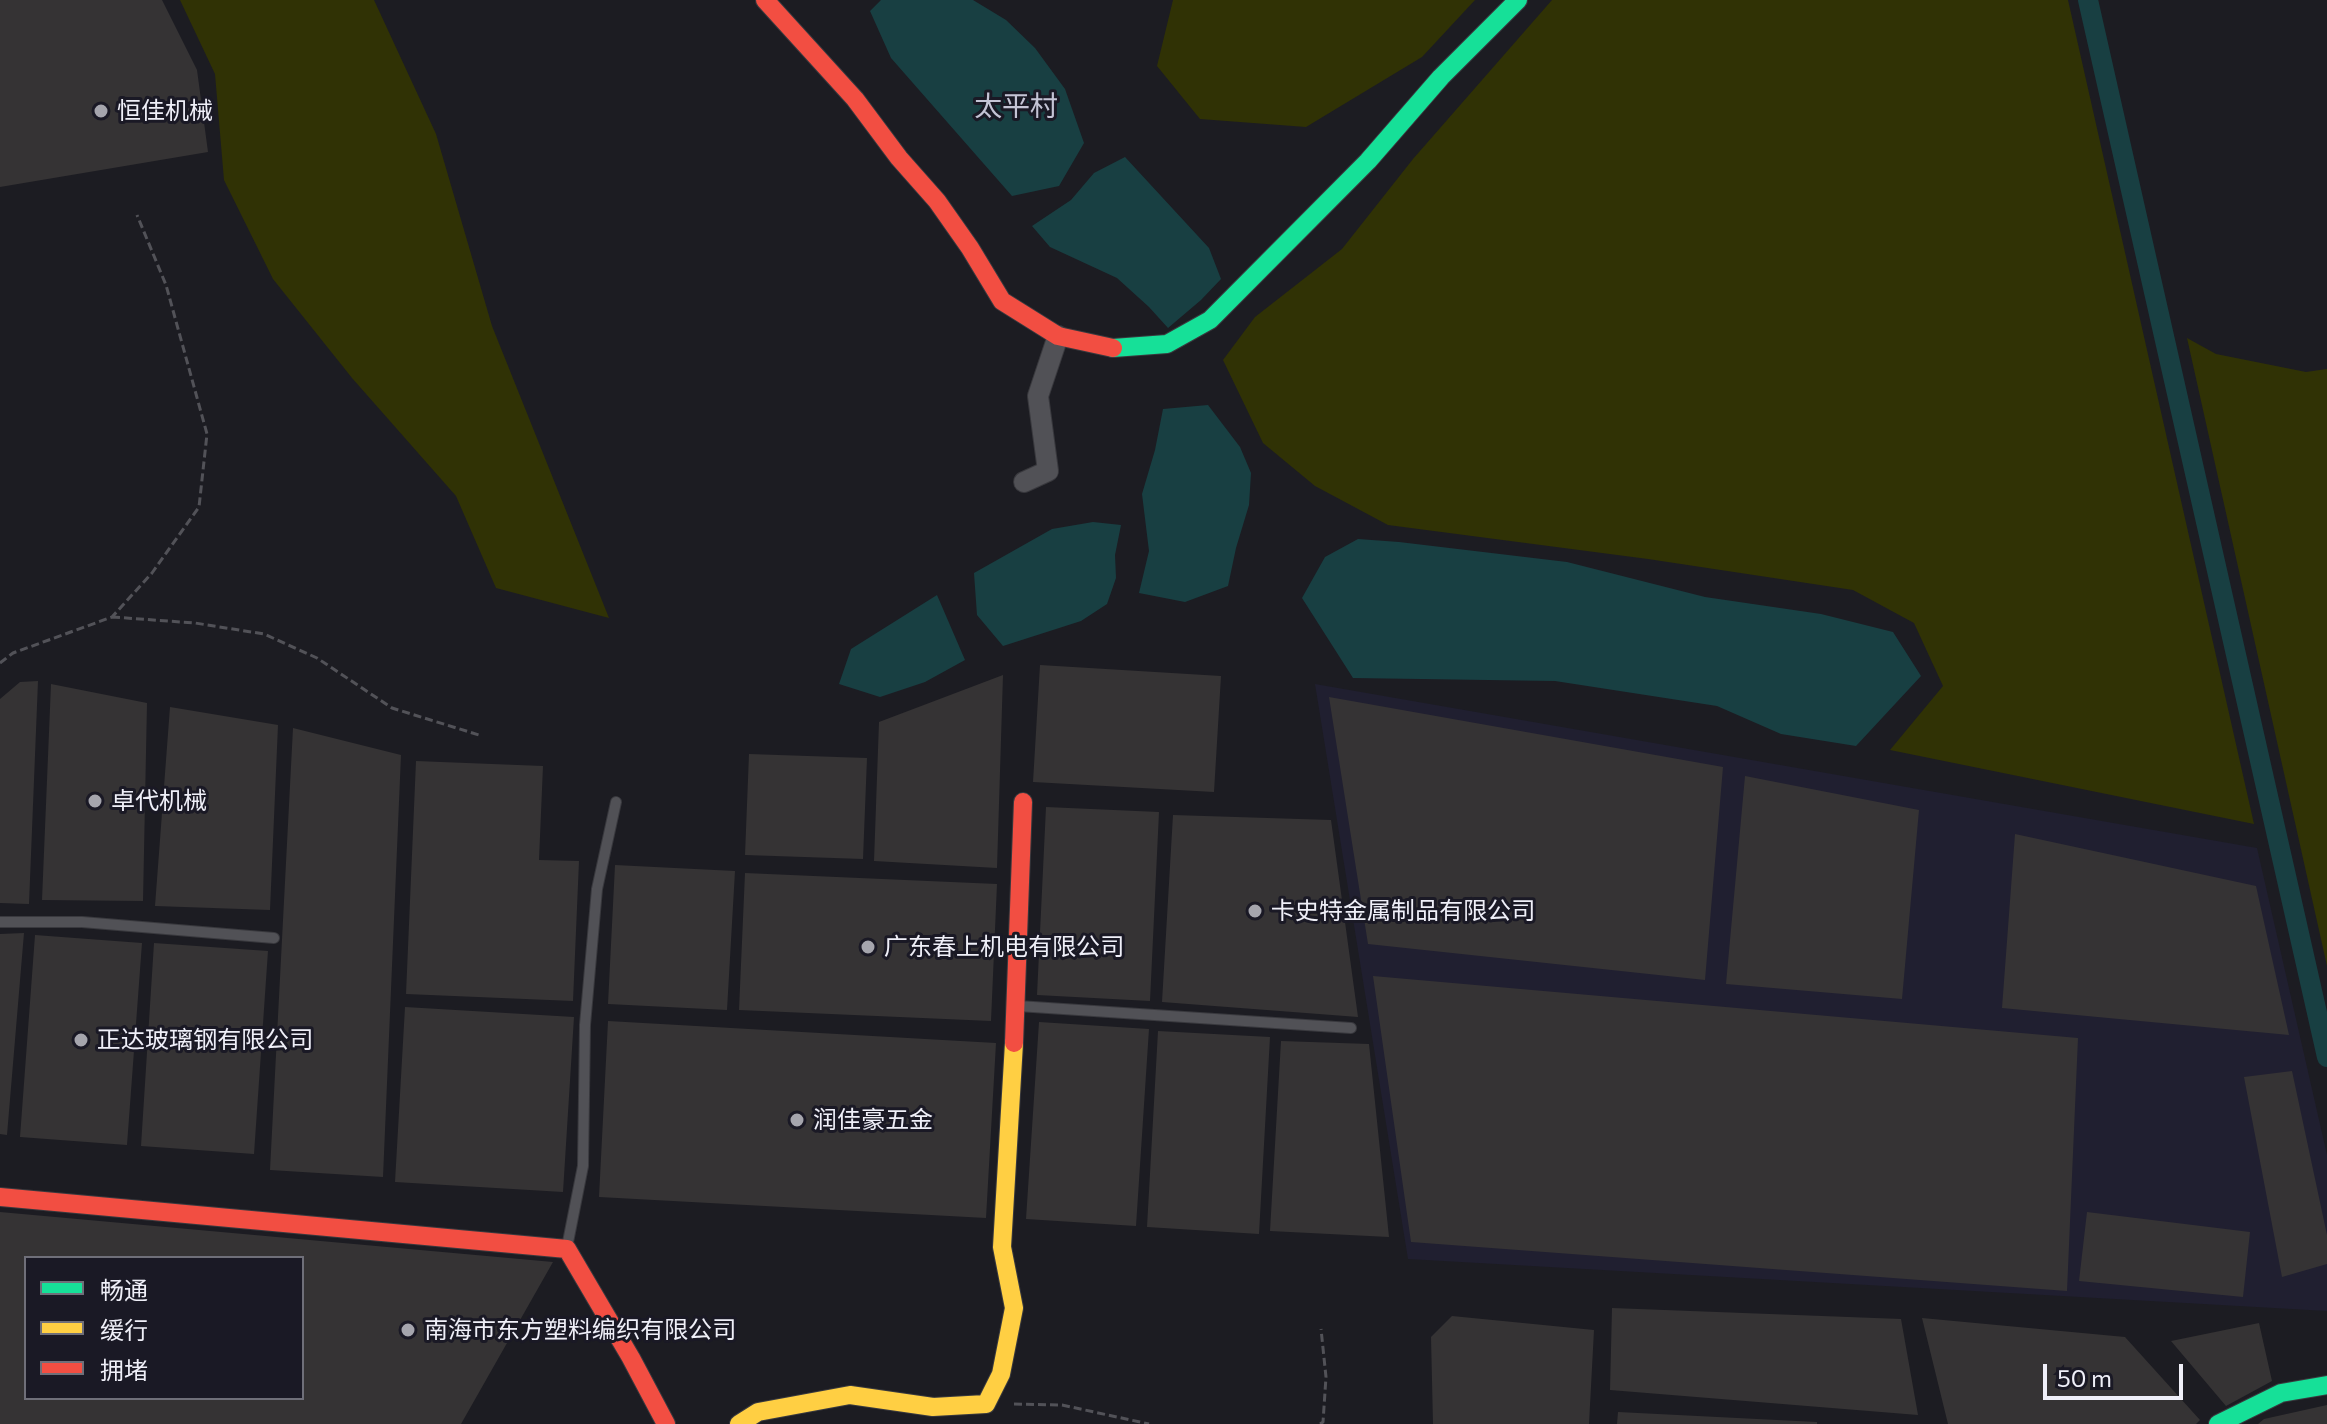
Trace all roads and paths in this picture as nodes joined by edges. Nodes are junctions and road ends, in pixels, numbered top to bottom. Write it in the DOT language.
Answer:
graph roads {
  1 [pos="765,0"];
  2 [pos="1518,0"];
  3 [pos="137,215"];
  4 [pos="1058,336"];
  5 [pos="1024,482"];
  6 [pos="112,617"];
  7 [pos="0,663"];
  8 [pos="479,735"];
  9 [pos="616,802"];
  10 [pos="1023,802"];
  11 [pos="0,922"];
  12 [pos="274,938"];
  13 [pos="1016,1006"];
  14 [pos="1351,1028"];
  15 [pos="0,1197"];
  16 [pos="567,1249"];
  17 [pos="1321,1329"];
  18 [pos="2327,1385"];
  19 [pos="986,1404"];
  20 [pos="666,1424"];
  21 [pos="739,1424"];
  22 [pos="1149,1424"];
  23 [pos="1320,1424"];
  24 [pos="2218,1424"];
  1 -- 4 [label="street"];
  2 -- 4 [label="street"];
  3 -- 6 [label="path"];
  4 -- 5 [label="street"];
  6 -- 7 [label="path"];
  6 -- 8 [label="path"];
  9 -- 16 [label="lane"];
  10 -- 13 [label="street"];
  11 -- 12 [label="lane"];
  13 -- 14 [label="lane"];
  13 -- 19 [label="street"];
  15 -- 16 [label="street"];
  16 -- 20 [label="street"];
  17 -- 23 [label="path"];
  18 -- 24 [label="street"];
  19 -- 21 [label="street"];
  19 -- 22 [label="path"];
}
